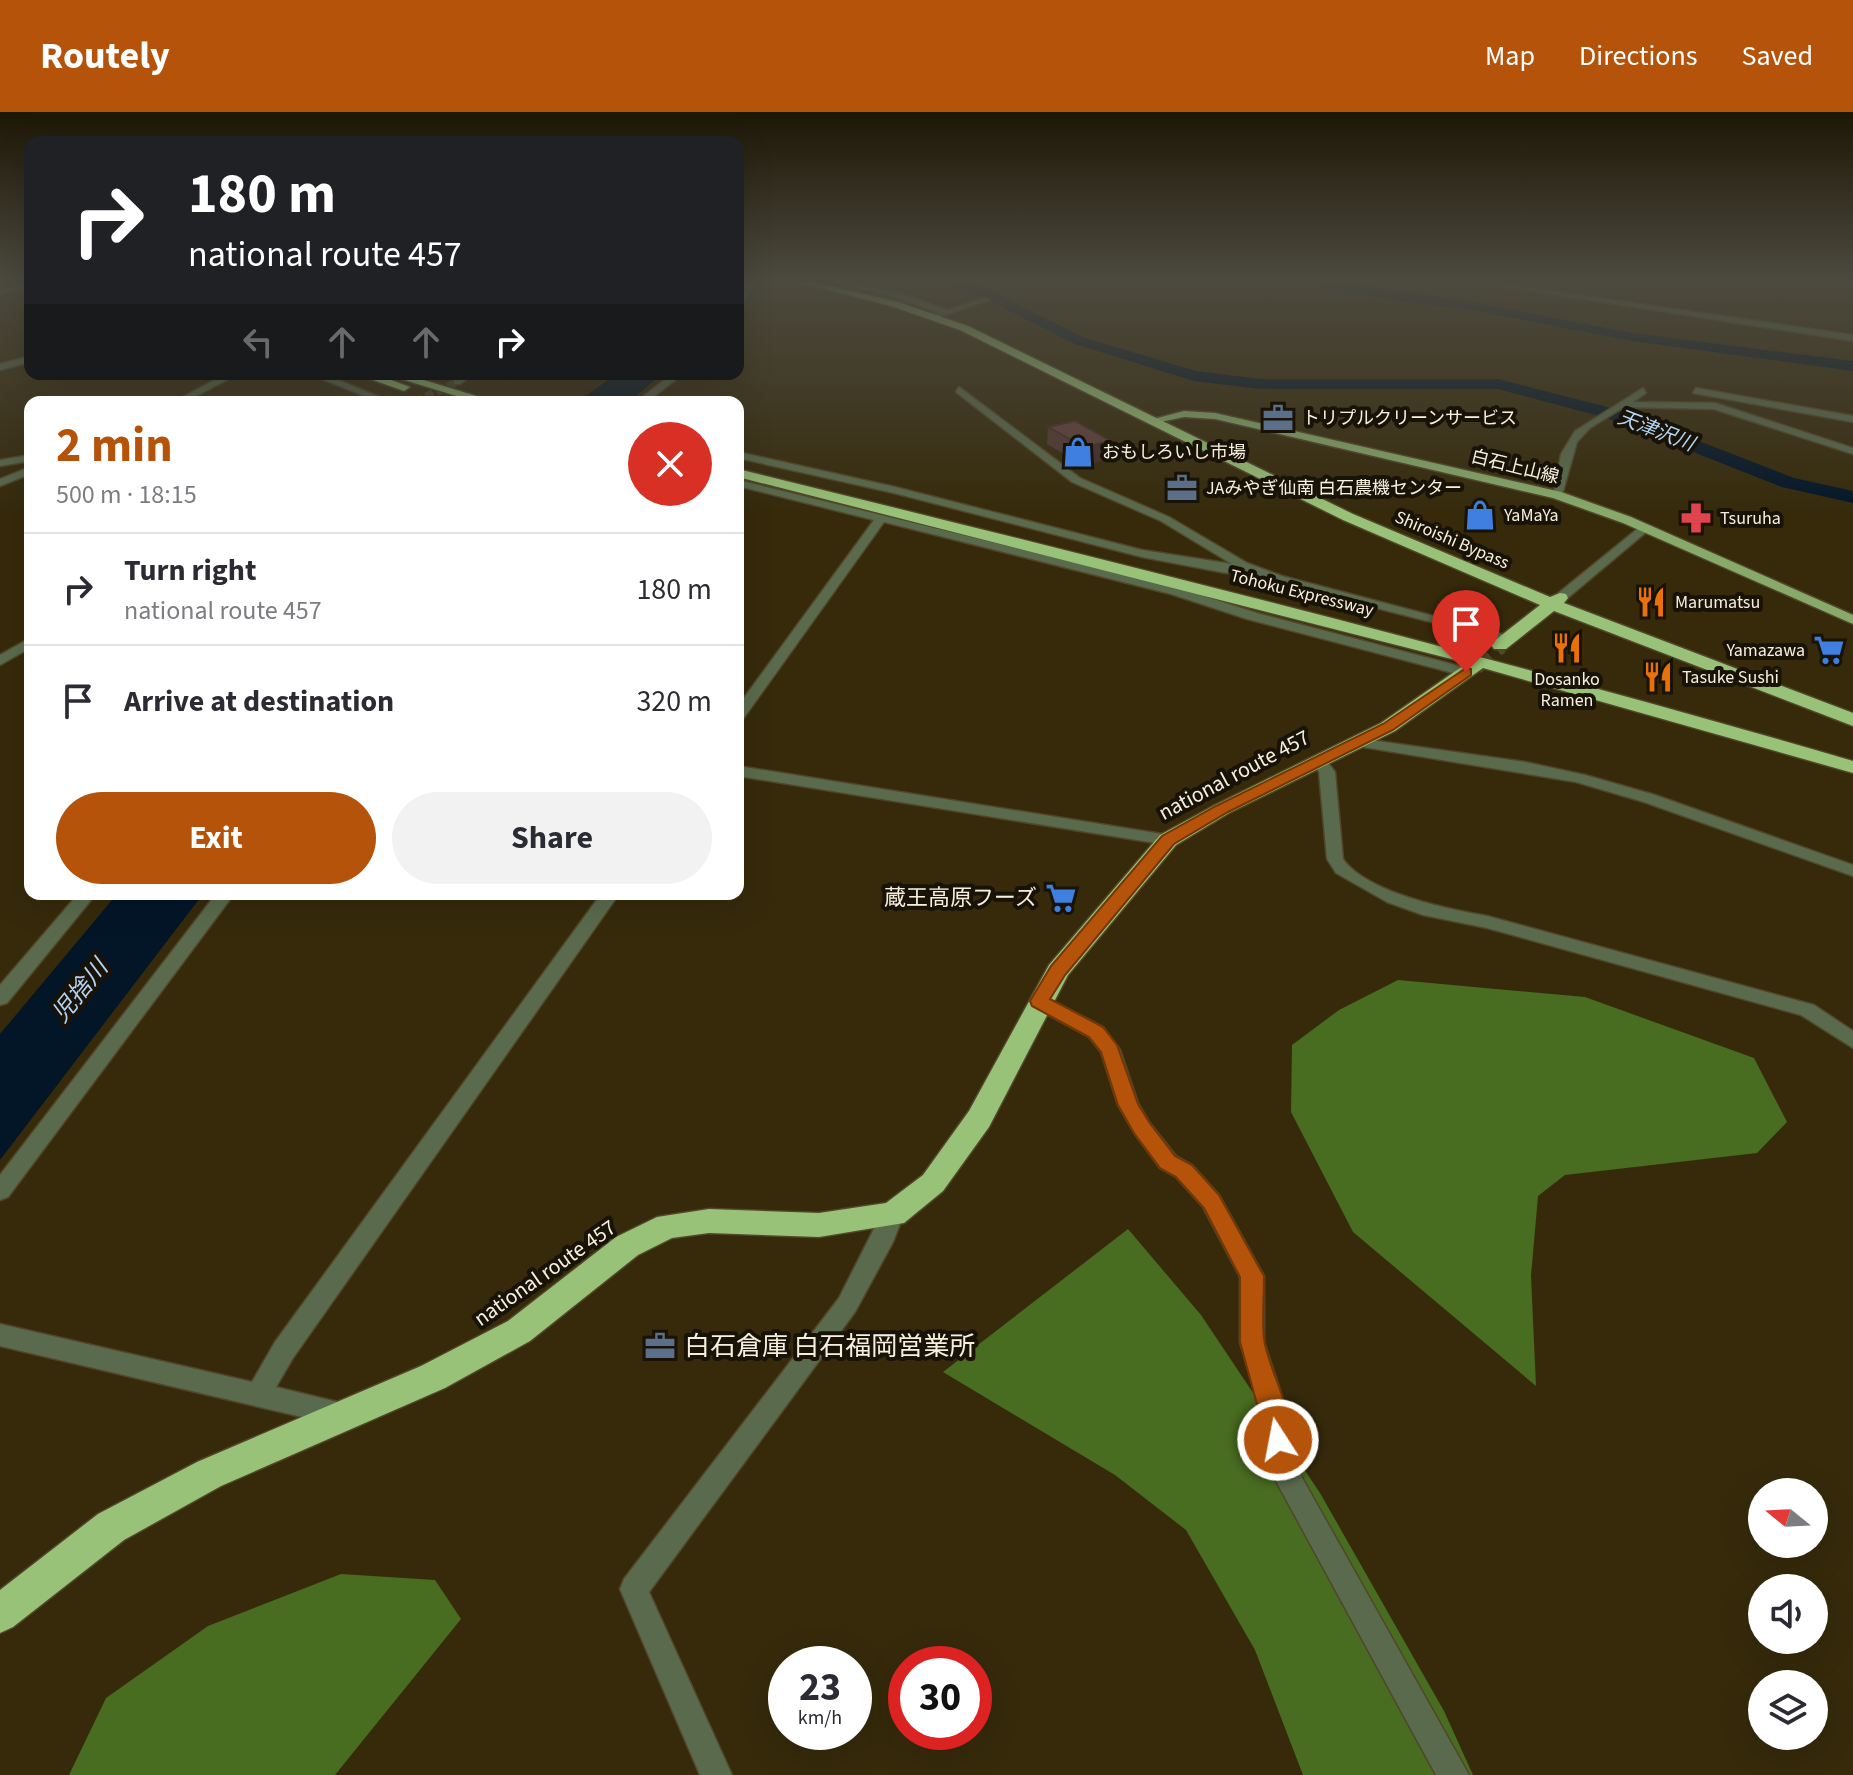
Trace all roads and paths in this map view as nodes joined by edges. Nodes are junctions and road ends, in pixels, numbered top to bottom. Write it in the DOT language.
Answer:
graph roads {
  1 [pos="1035,360"];
  2 [pos="24,361"];
  3 [pos="0,367"];
  4 [pos="221,380"];
  5 [pos="330,380"];
  6 [pos="383,380"];
  7 [pos="412,380"];
  8 [pos="460,380"];
  9 [pos="670,380"];
  10 [pos="457,382"];
  11 [pos="959,390"];
  12 [pos="1643,391"];
  13 [pos="1696,391"];
  14 [pos="190,396"];
  15 [pos="372,396"];
  16 [pos="439,396"];
  17 [pos="469,396"];
  18 [pos="649,396"];
  19 [pos="1627,405"];
  20 [pos="1156,419"];
  21 [pos="1853,419"];
  22 [pos="1853,451"];
  23 [pos="744,456"];
  24 [pos="24,459"];
  25 [pos="0,463"];
  26 [pos="744,465"];
  27 [pos="24,473"];
  28 [pos="744,474"];
  29 [pos="0,483"];
  30 [pos="744,485"];
  31 [pos="1557,495"];
  32 [pos="880,520"];
  33 [pos="1645,528"];
  34 [pos="1243,566"];
  35 [pos="1556,601"];
  36 [pos="1853,620"];
  37 [pos="1505,641"];
  38 [pos="24,646"];
  39 [pos="0,661"];
  40 [pos="1471,669"];
  41 [pos="744,708"];
  42 [pos="1853,709"];
  43 [pos="1853,720"];
  44 [pos="1356,742"];
  45 [pos="1853,754"];
  46 [pos="1319,760"];
  47 [pos="1853,767"];
  48 [pos="744,772"];
  49 [pos="1168,840"];
  50 [pos="1853,871"];
  51 [pos="82,900"];
  52 [pos="220,900"];
  53 [pos="606,900"];
  54 [pos="0,998"];
  55 [pos="1039,1001"];
  56 [pos="1853,1041"];
  57 [pos="0,1191"];
  58 [pos="893,1214"];
  59 [pos="0,1335"];
  60 [pos="259,1394"];
  61 [pos="348,1415"];
  62 [pos="0,1614"];
  63 [pos="716,1775"];
  64 [pos="1453,1775"];
  1 -- 20 [label="highway, Shiroishi Bypass"];
  2 -- 3 [label="street"];
  4 -- 14 [label="street"];
  5 -- 15 [label="street"];
  6 -- 16 [label="highway"];
  7 -- 17 [label="highway"];
  8 -- 10 [label="street"];
  9 -- 18 [label="street"];
  11 -- 34 [label="street"];
  12 -- 19 [label="street"];
  13 -- 21 [label="street"];
  19 -- 22 [label="street"];
  19 -- 31 [label="street"];
  20 -- 31 [label="main road, 白石上山線"];
  20 -- 35 [label="highway, Shiroishi Bypass"];
  23 -- 34 [label="street"];
  24 -- 25 [label="street"];
  26 -- 45 [label="highway, Tohoku Expressway"];
  27 -- 29 [label="street"];
  28 -- 47 [label="highway, Tohoku Expressway"];
  30 -- 32 [label="street"];
  31 -- 33 [label="main road, 白石上山線"];
  32 -- 40 [label="street"];
  32 -- 41 [label="street"];
  33 -- 35 [label="street"];
  33 -- 36 [label="main road, 白石上山線"];
  34 -- 37 [label="street"];
  35 -- 37 [label="highway"];
  35 -- 42 [label="highway, Shiroishi Bypass"];
  35 -- 43 [label="highway, Shiroishi Bypass"];
  38 -- 39 [label="street"];
  40 -- 44 [label="highway, national route 457"];
  44 -- 46 [label="highway, national route 457"];
  44 -- 50 [label="street"];
  46 -- 49 [label="highway, national route 457"];
  46 -- 56 [label="street"];
  48 -- 49 [label="street"];
  49 -- 55 [label="highway, national route 457"];
  51 -- 54 [label="street"];
  52 -- 57 [label="street"];
  53 -- 60 [label="street"];
  55 -- 58 [label="highway, national route 457"];
  55 -- 64 [label="street"];
  58 -- 61 [label="highway, national route 457"];
  58 -- 63 [label="street"];
  59 -- 60 [label="street"];
  60 -- 61 [label="street"];
  61 -- 62 [label="highway, national route 457"];
}
